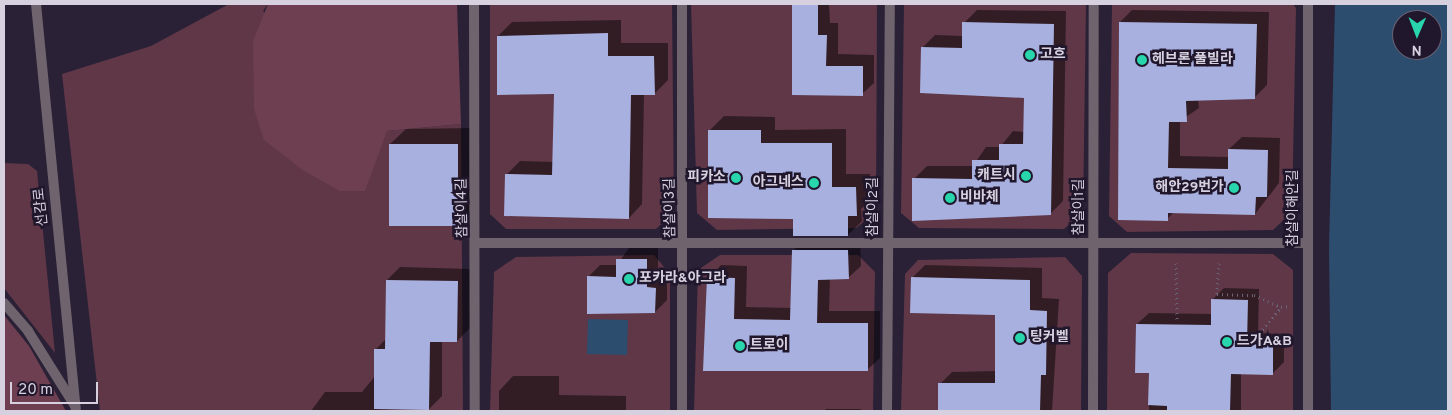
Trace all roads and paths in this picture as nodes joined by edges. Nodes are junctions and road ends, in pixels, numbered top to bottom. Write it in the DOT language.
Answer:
graph roads {
  1 [pos="36,4"];
  2 [pos="474,4"];
  3 [pos="682,4"];
  4 [pos="890,4"];
  5 [pos="1094,4"];
  6 [pos="1308,4"];
  7 [pos="888,242"];
  8 [pos="477,243"];
  9 [pos="1308,243"];
  10 [pos="685,244"];
  11 [pos="1176,244"];
  12 [pos="1219,244"];
  13 [pos="1093,246"];
  14 [pos="4,303"];
  15 [pos="1308,305"];
  16 [pos="1281,307"];
  17 [pos="1177,321"];
  18 [pos="1256,337"];
  19 [pos="76,409"];
  20 [pos="476,411"];
  21 [pos="682,411"];
  22 [pos="887,411"];
  23 [pos="1093,411"];
  24 [pos="1308,411"];
  1 -- 19 [label="street, 선감로"];
  2 -- 8 [label="street, 참살이4길"];
  3 -- 10 [label="street, 참살이3길"];
  4 -- 7 [label="street, 참살이2길"];
  5 -- 13 [label="street, 참살이1길"];
  6 -- 9 [label="street, 참살이해안길"];
  7 -- 10 [label="street"];
  7 -- 13 [label="street"];
  7 -- 22 [label="street, 참살이2길"];
  8 -- 10 [label="street"];
  8 -- 20 [label="street, 참살이4길"];
  9 -- 12 [label="street"];
  9 -- 15 [label="street, 참살이해안길"];
  10 -- 21 [label="street, 참살이3길"];
  11 -- 12 [label="street"];
  11 -- 13 [label="street"];
  11 -- 17 [label="path"];
  12 -- 16 [label="path"];
  13 -- 23 [label="street, 참살이1길"];
  14 -- 19 [label="street, 선감로"];
  15 -- 16 [label="path"];
  15 -- 24 [label="street, 참살이해안길"];
  16 -- 18 [label="path"];
}
